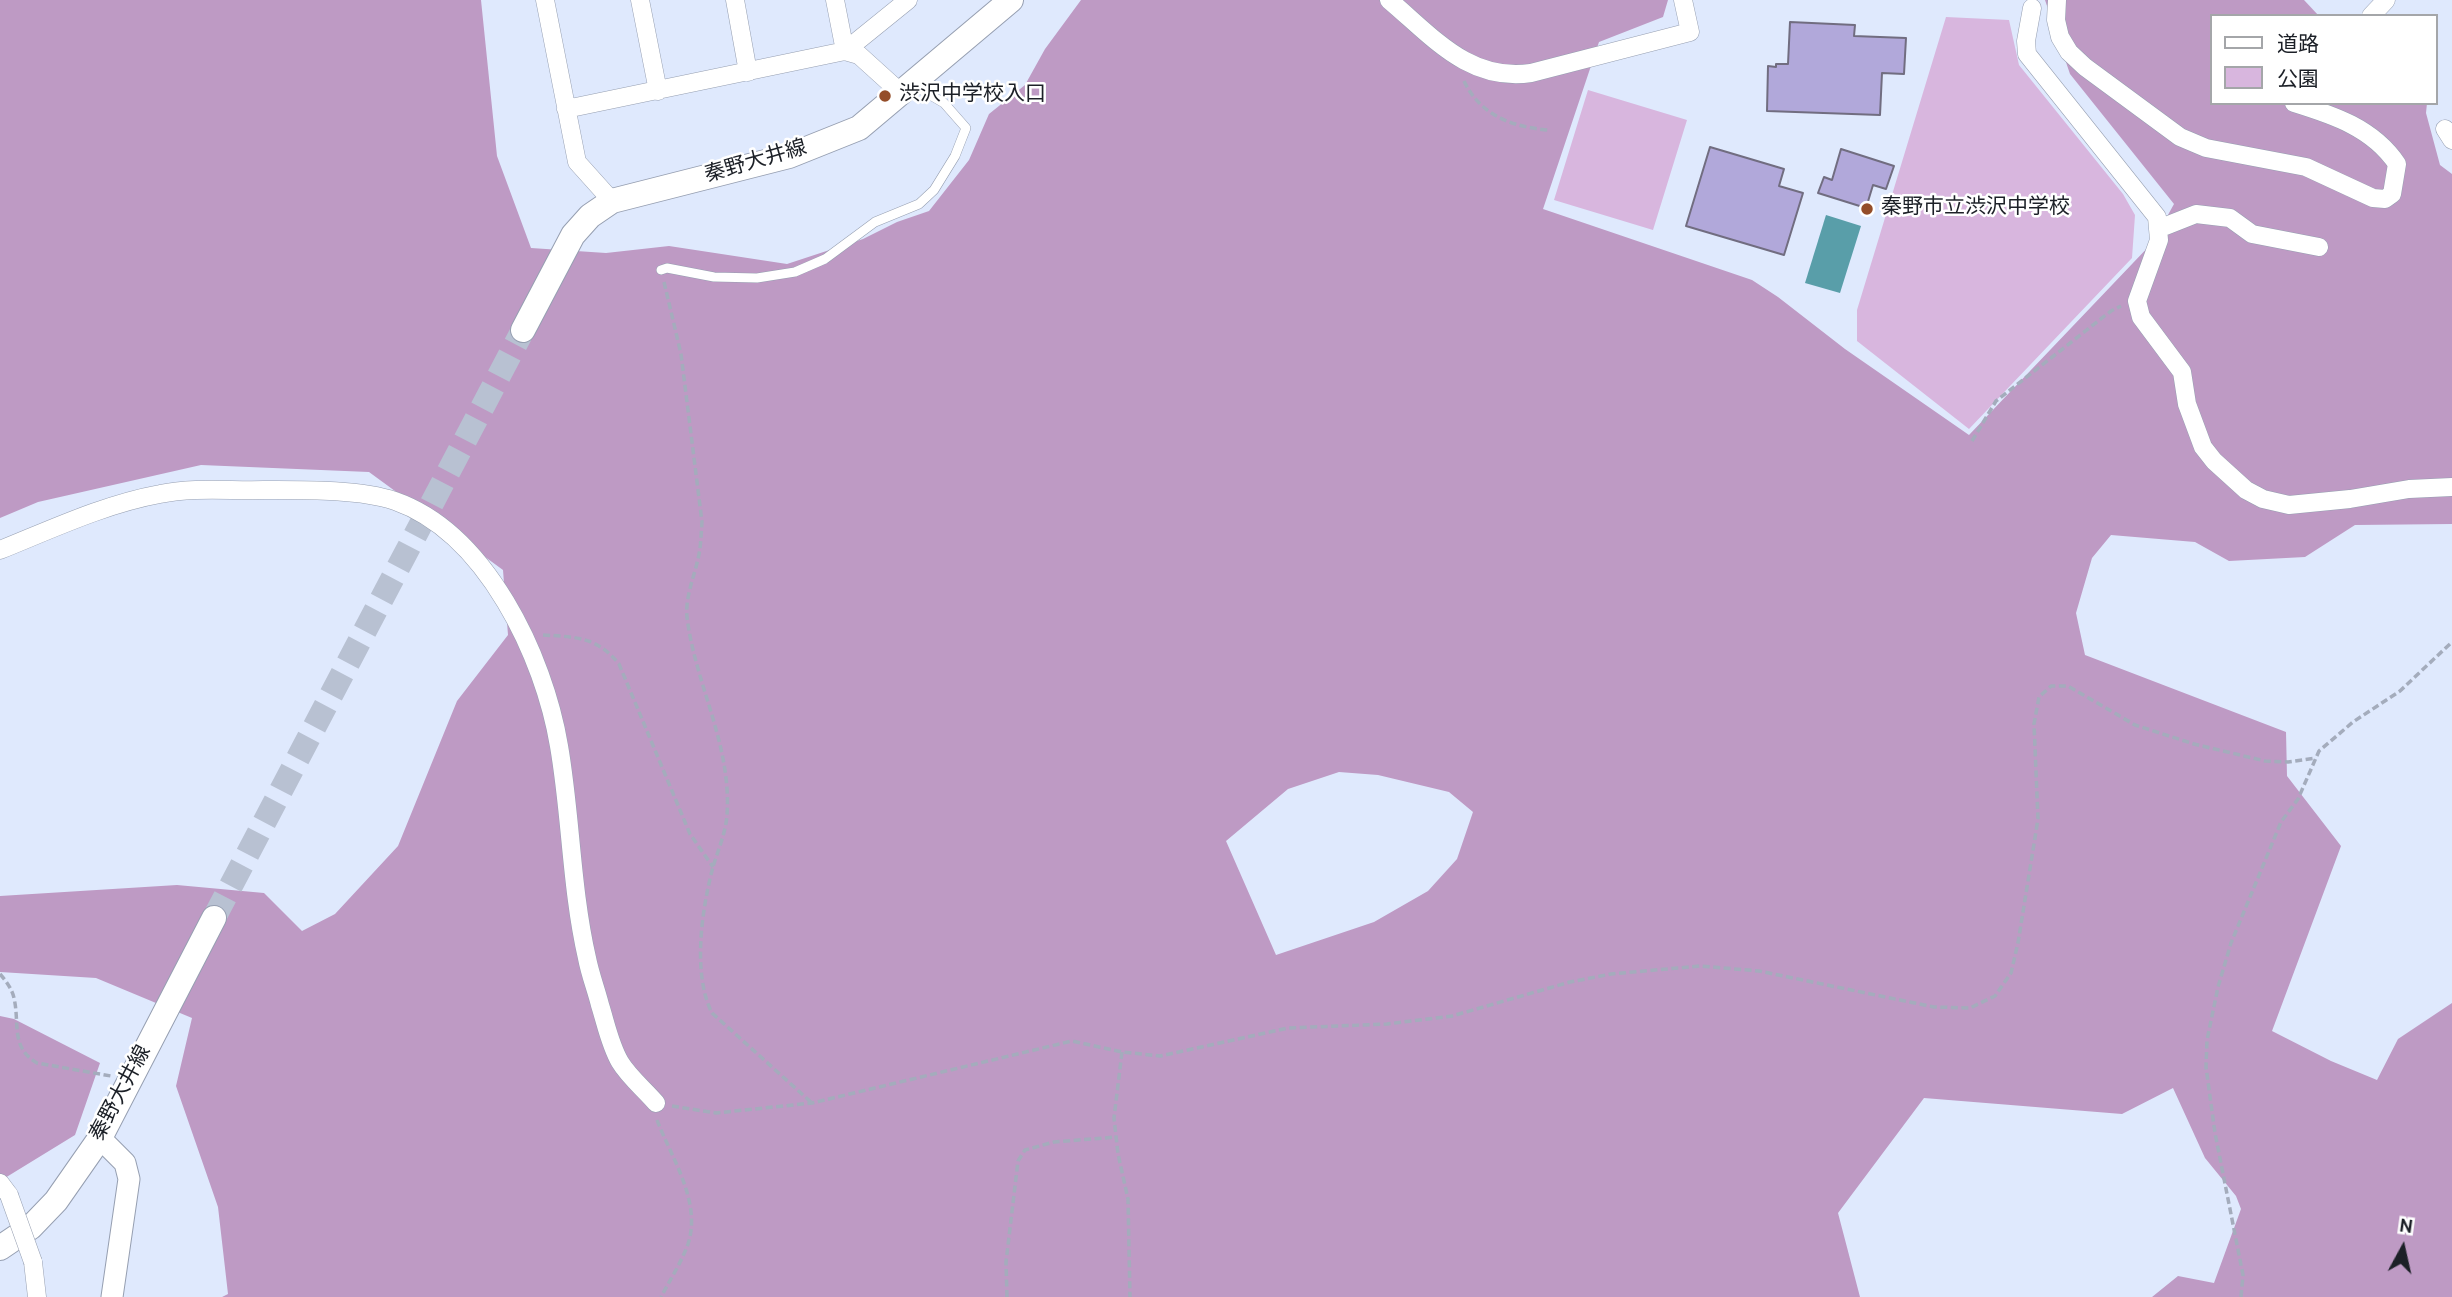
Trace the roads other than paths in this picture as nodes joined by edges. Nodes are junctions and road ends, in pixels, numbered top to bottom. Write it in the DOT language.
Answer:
graph roads {
  1 [pos="545,0"];
  2 [pos="640,0"];
  3 [pos="735,0"];
  4 [pos="835,0"];
  5 [pos="908,0"];
  6 [pos="1011,0"];
  7 [pos="1389,0"];
  8 [pos="1683,0"];
  9 [pos="2386,0"];
  10 [pos="2057,5"];
  11 [pos="2373,14"];
  12 [pos="845,51"];
  13 [pos="748,72"];
  14 [pos="907,88"];
  15 [pos="658,92"];
  16 [pos="2300,105"];
  17 [pos="566,109"];
  18 [pos="612,201"];
  19 [pos="2158,229"];
  20 [pos="2319,247"];
  21 [pos="661,270"];
  22 [pos="523,330"];
  23 [pos="2452,487"];
  24 [pos="0,550"];
  25 [pos="214,918"];
  26 [pos="656,1103"];
  27 [pos="100,1138"];
  28 [pos="5,1189"];
  29 [pos="0,1248"];
  30 [pos="37,1297"];
  31 [pos="112,1297"];
  1 -- 17 [label="street"];
  2 -- 15 [label="street"];
  3 -- 13 [label="street"];
  4 -- 12 [label="street"];
  5 -- 12 [label="street"];
  6 -- 14 [label="main road, 秦野大井線"];
  7 -- 8 [label="street"];
  9 -- 11 [label="street"];
  10 -- 16 [label="street"];
  10 -- 19 [label="street"];
  12 -- 13 [label="street"];
  12 -- 14 [label="street"];
  13 -- 15 [label="street"];
  14 -- 18 [label="main road, 秦野大井線"];
  14 -- 21 [label="lane"];
  15 -- 17 [label="street"];
  17 -- 18 [label="street"];
  18 -- 22 [label="main road, 秦野大井線"];
  19 -- 20 [label="street"];
  19 -- 23 [label="street"];
  24 -- 26 [label="street"];
  25 -- 27 [label="main road, 秦野大井線"];
  27 -- 29 [label="main road, 秦野大井線"];
  27 -- 31 [label="street"];
  28 -- 30 [label="street, bridge"];
}
